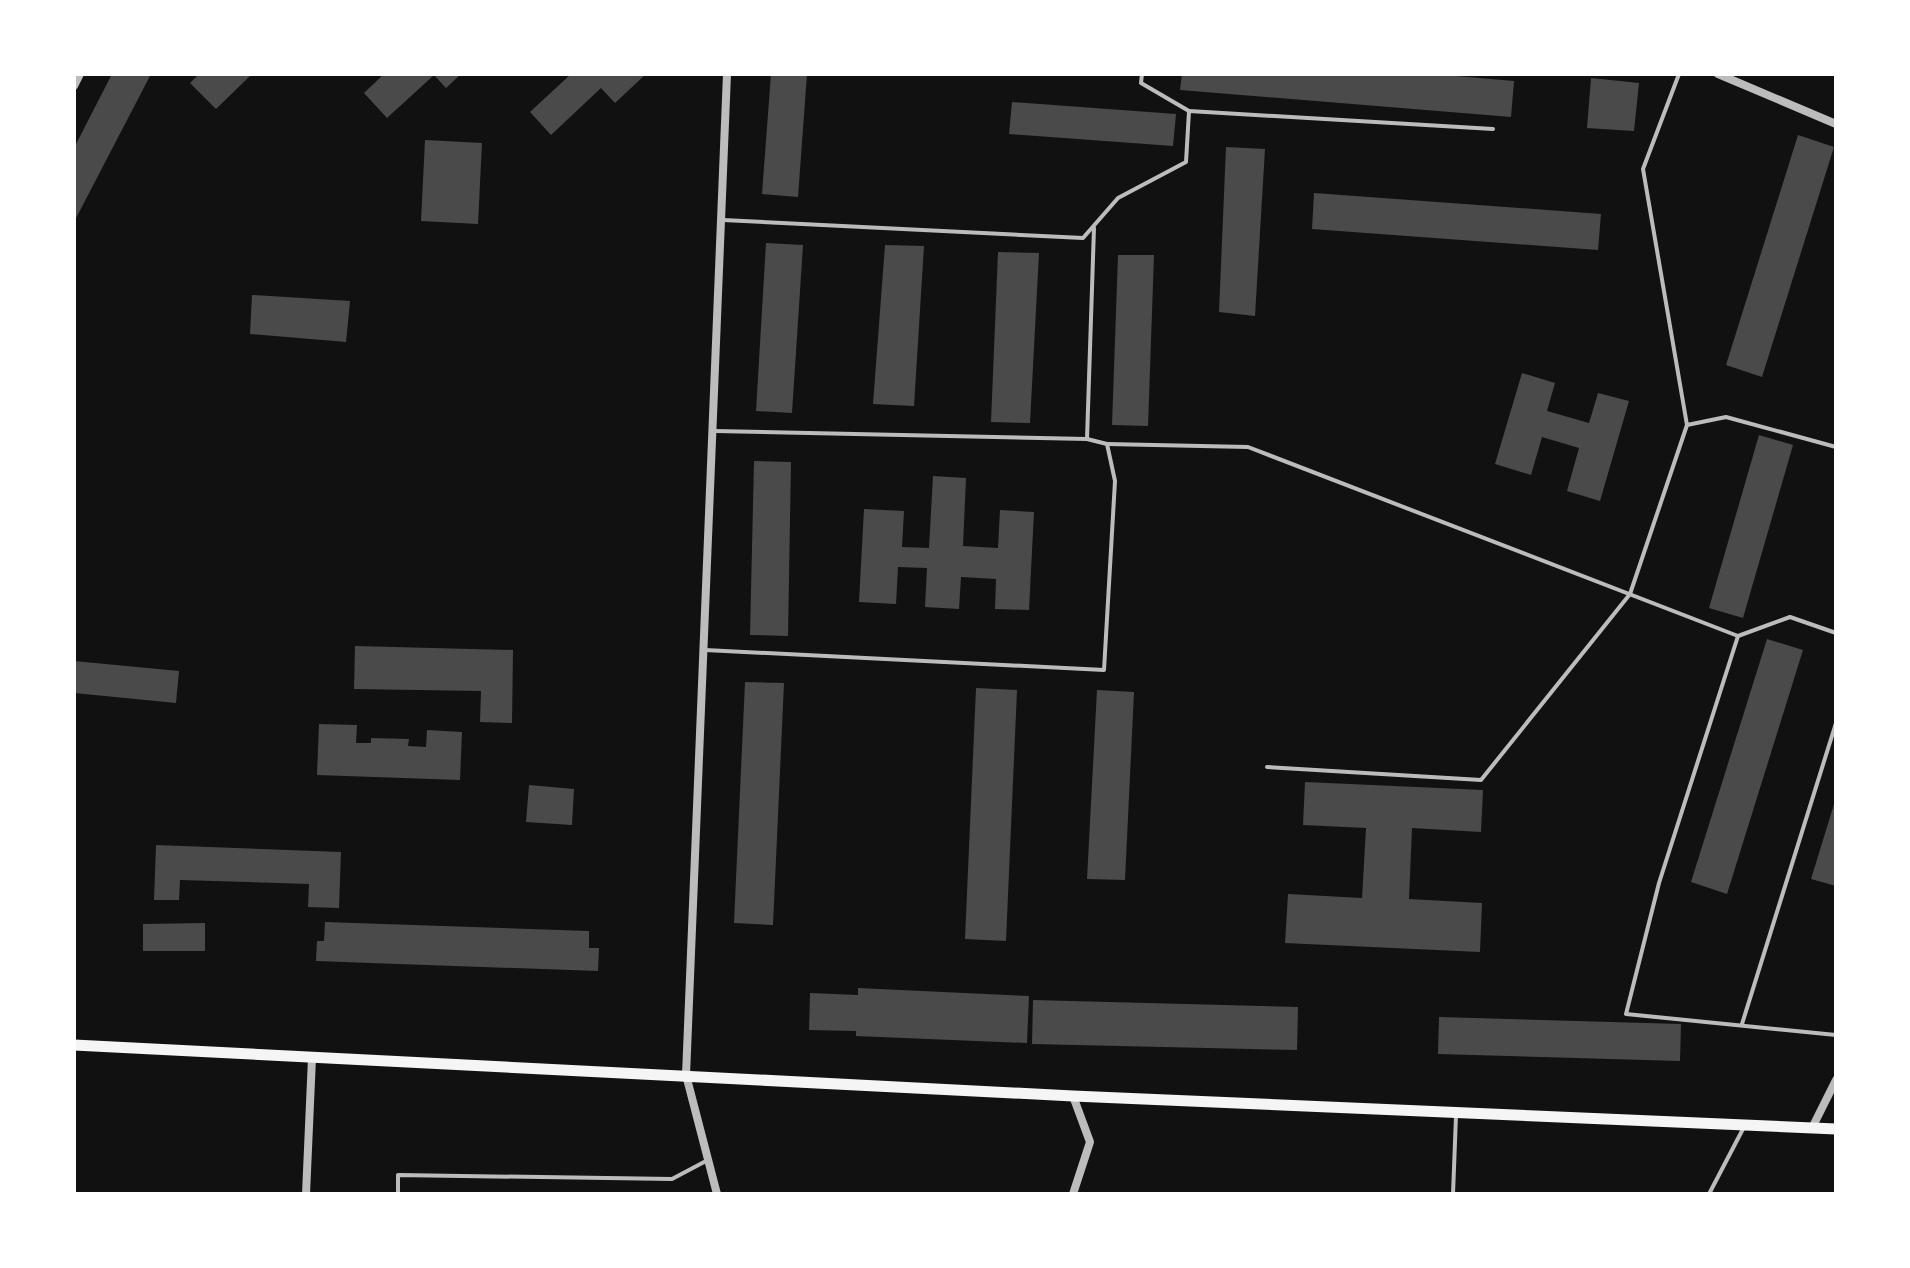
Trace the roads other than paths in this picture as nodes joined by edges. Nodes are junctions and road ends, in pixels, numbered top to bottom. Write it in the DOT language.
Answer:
graph roads {
  1 [pos="80,74"];
  2 [pos="727,74"];
  3 [pos="1142,74"];
  4 [pos="1679,74"];
  5 [pos="1718,74"];
  6 [pos="74,86"];
  7 [pos="1189,111"];
  8 [pos="1836,124"];
  9 [pos="1493,129"];
  10 [pos="723,220"];
  11 [pos="1094,226"];
  12 [pos="1687,425"];
  13 [pos="711,431"];
  14 [pos="1087,439"];
  15 [pos="1107,444"];
  16 [pos="1836,447"];
  17 [pos="1630,594"];
  18 [pos="1836,633"];
  19 [pos="1738,636"];
  20 [pos="702,650"];
  21 [pos="1836,723"];
  22 [pos="1267,767"];
  23 [pos="1742,1024"];
  24 [pos="1836,1035"];
  25 [pos="74,1045"];
  26 [pos="312,1058"];
  27 [pos="686,1075"];
  28 [pos="1836,1080"];
  29 [pos="1073,1096"];
  30 [pos="1456,1112"];
  31 [pos="1746,1125"];
  32 [pos="1812,1128"];
  33 [pos="1836,1129"];
  34 [pos="706,1161"];
  35 [pos="306,1194"];
  36 [pos="398,1194"];
  37 [pos="717,1194"];
  38 [pos="1073,1194"];
  39 [pos="1453,1194"];
  40 [pos="1709,1194"];
  1 -- 6 [label="street"];
  2 -- 10 [label="street"];
  3 -- 7 [label="lane"];
  4 -- 12 [label="lane"];
  5 -- 8 [label="street"];
  7 -- 9 [label="lane"];
  7 -- 11 [label="lane"];
  10 -- 11 [label="lane"];
  10 -- 13 [label="street"];
  11 -- 14 [label="lane"];
  12 -- 16 [label="lane"];
  12 -- 17 [label="lane"];
  13 -- 14 [label="lane"];
  13 -- 20 [label="street"];
  14 -- 15 [label="lane"];
  15 -- 17 [label="lane"];
  15 -- 20 [label="lane"];
  17 -- 19 [label="lane"];
  17 -- 22 [label="lane"];
  18 -- 19 [label="lane"];
  19 -- 23 [label="lane"];
  20 -- 27 [label="street"];
  21 -- 23 [label="lane"];
  23 -- 24 [label="lane"];
  25 -- 26 [label="main road"];
  26 -- 27 [label="main road"];
  26 -- 35 [label="street"];
  27 -- 29 [label="main road"];
  27 -- 34 [label="street"];
  28 -- 32 [label="street"];
  29 -- 30 [label="main road"];
  29 -- 38 [label="street"];
  30 -- 31 [label="main road"];
  30 -- 39 [label="lane"];
  31 -- 32 [label="main road"];
  31 -- 40 [label="lane"];
  32 -- 33 [label="main road"];
  34 -- 36 [label="lane"];
  34 -- 37 [label="street"];
}
